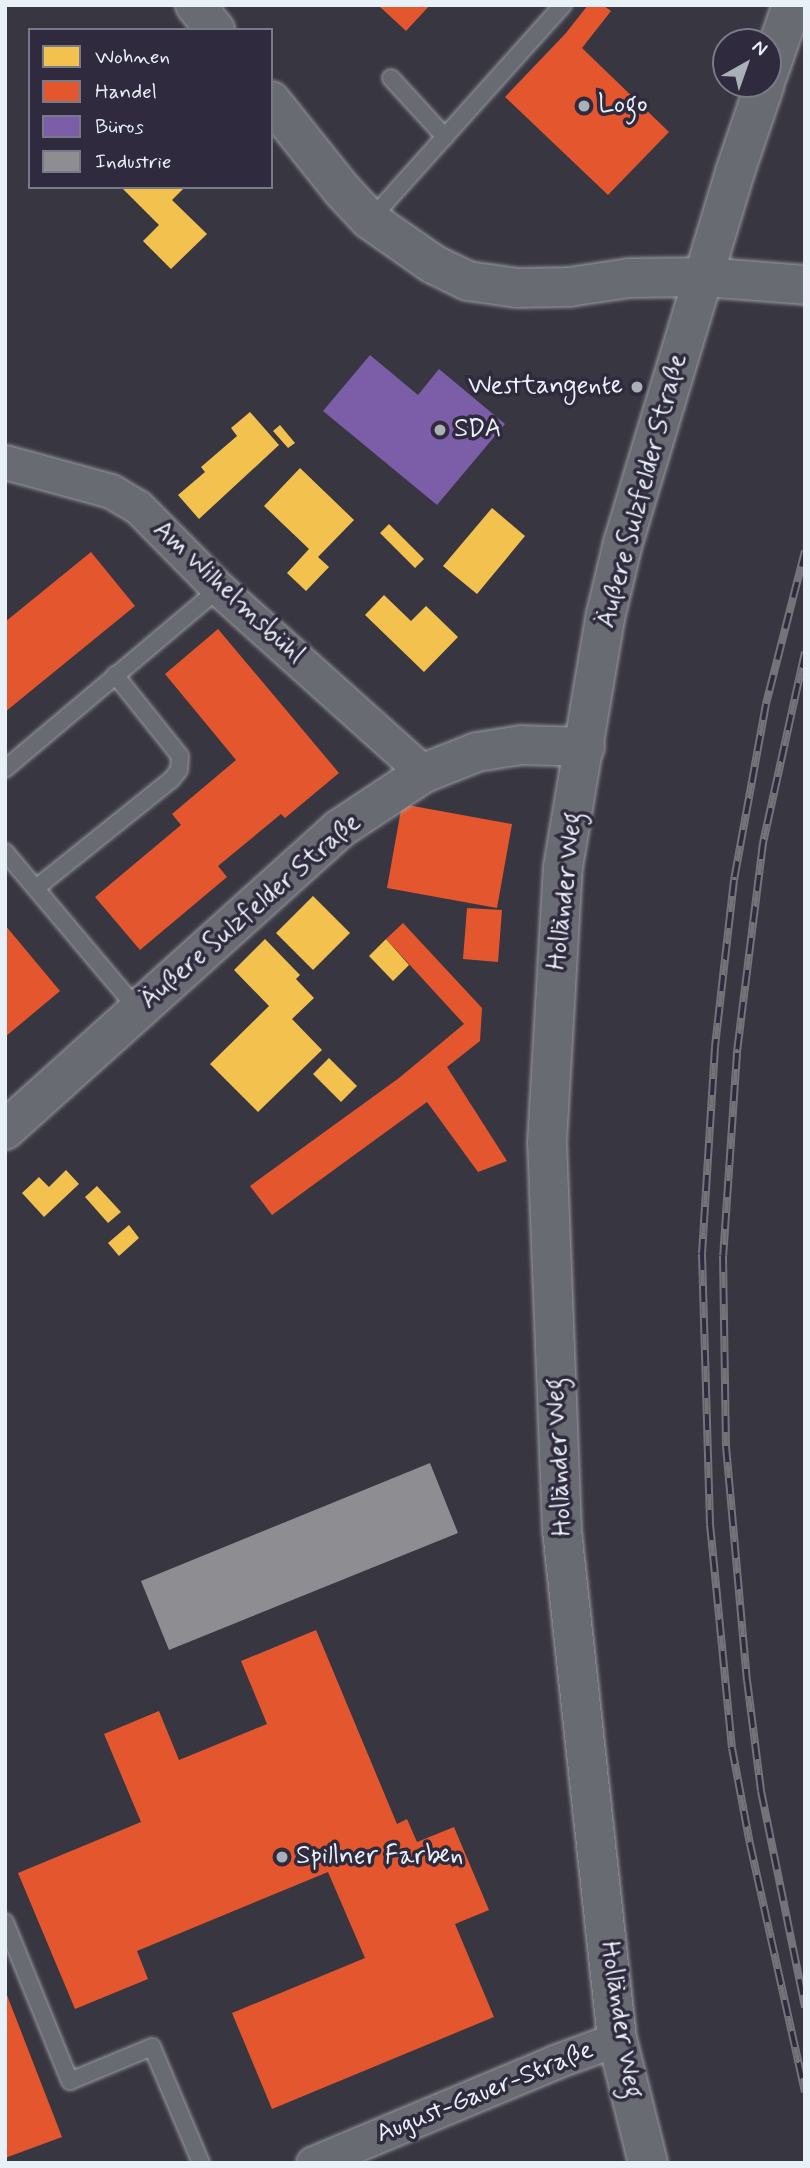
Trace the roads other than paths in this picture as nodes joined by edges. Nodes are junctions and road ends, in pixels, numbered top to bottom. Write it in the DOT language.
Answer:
graph roads {
  1 [pos="195,5"];
  2 [pos="563,5"];
  3 [pos="792,5"];
  4 [pos="213,28"];
  5 [pos="782,34"];
  6 [pos="391,78"];
  7 [pos="761,98"];
  8 [pos="273,104"];
  9 [pos="445,137"];
  10 [pos="370,220"];
  11 [pos="704,277"];
  12 [pos="805,285"];
  13 [pos="5,462"];
  14 [pos="219,589"];
  15 [pos="115,675"];
  16 [pos="585,747"];
  17 [pos="5,769"];
  18 [pos="424,773"];
  19 [pos="5,852"];
  20 [pos="36,888"];
  21 [pos="138,1010"];
  22 [pos="5,1130"];
  23 [pos="5,1922"];
  24 [pos="617,2039"];
  25 [pos="201,2163"];
  26 [pos="313,2163"];
  27 [pos="648,2163"];
  1 -- 4 [label="main road"];
  2 -- 9 [label="lane"];
  3 -- 5 [label="main road"];
  6 -- 9 [label="lane"];
  7 -- 11 [label="main road"];
  8 -- 10 [label="main road"];
  9 -- 10 [label="lane"];
  10 -- 11 [label="main road"];
  11 -- 12 [label="main road"];
  11 -- 16 [label="main road, Äußere Sulzfelder Straße"];
  13 -- 14 [label="street, Am Wilhelmsbühl"];
  14 -- 15 [label="lane"];
  14 -- 18 [label="street, Am Wilhelmsbühl"];
  15 -- 17 [label="lane"];
  15 -- 20 [label="lane"];
  16 -- 18 [label="main road, Äußere Sulzfelder Straße"];
  16 -- 24 [label="main road, Holländer Weg"];
  18 -- 21 [label="main road, Äußere Sulzfelder Straße"];
  19 -- 20 [label="lane"];
  20 -- 21 [label="lane"];
  21 -- 22 [label="main road, Äußere Sulzfelder Straße"];
  23 -- 25 [label="lane"];
  24 -- 26 [label="street, August-Gauer-Straße"];
  24 -- 27 [label="main road, Holländer Weg"];
}
